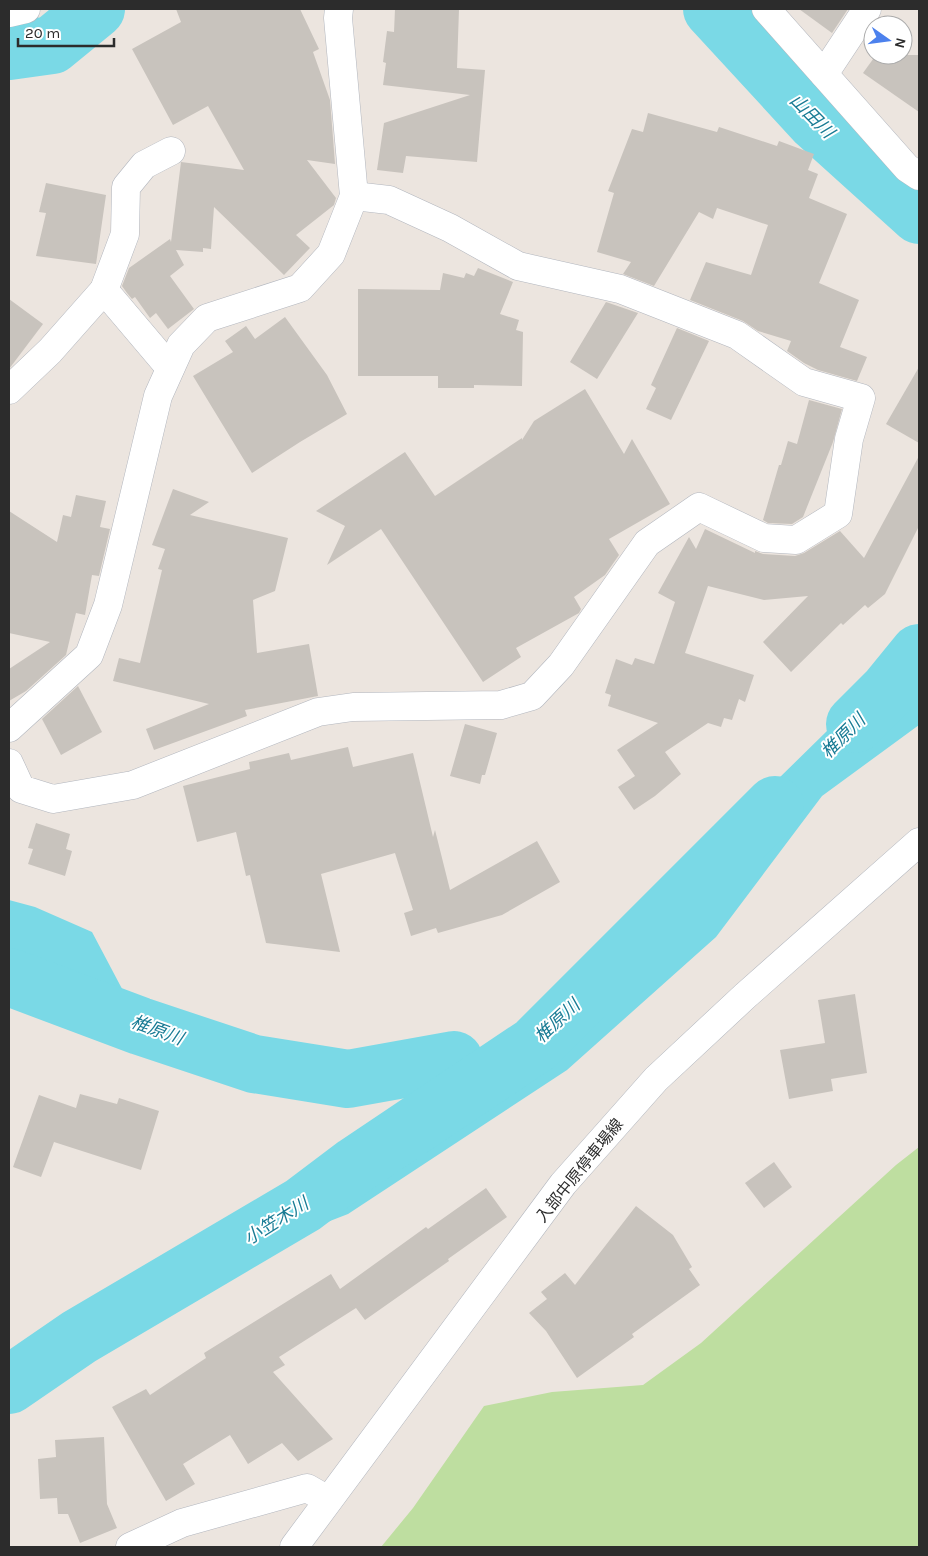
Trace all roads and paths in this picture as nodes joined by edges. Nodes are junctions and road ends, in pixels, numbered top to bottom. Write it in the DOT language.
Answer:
graph roads {
  1 [pos="26,9"];
  2 [pos="339,9"];
  3 [pos="766,9"];
  4 [pos="867,9"];
  5 [pos="9,13"];
  6 [pos="824,74"];
  7 [pos="171,151"];
  8 [pos="919,176"];
  9 [pos="354,196"];
  10 [pos="104,290"];
  11 [pos="170,368"];
  12 [pos="9,390"];
  13 [pos="9,728"];
  14 [pos="9,763"];
  15 [pos="919,842"];
  16 [pos="328,1500"];
  17 [pos="130,1547"];
  18 [pos="294,1547"];
  1 -- 5 [label="street"];
  2 -- 9 [label="street"];
  3 -- 6 [label="street"];
  4 -- 6 [label="street"];
  6 -- 8 [label="street"];
  7 -- 10 [label="street"];
  9 -- 11 [label="street"];
  9 -- 14 [label="street"];
  10 -- 11 [label="street"];
  10 -- 12 [label="street"];
  11 -- 13 [label="street"];
  15 -- 16 [label="street, 入部中原停車場線"];
  16 -- 17 [label="street"];
  16 -- 18 [label="street, 入部中原停車場線"];
}
